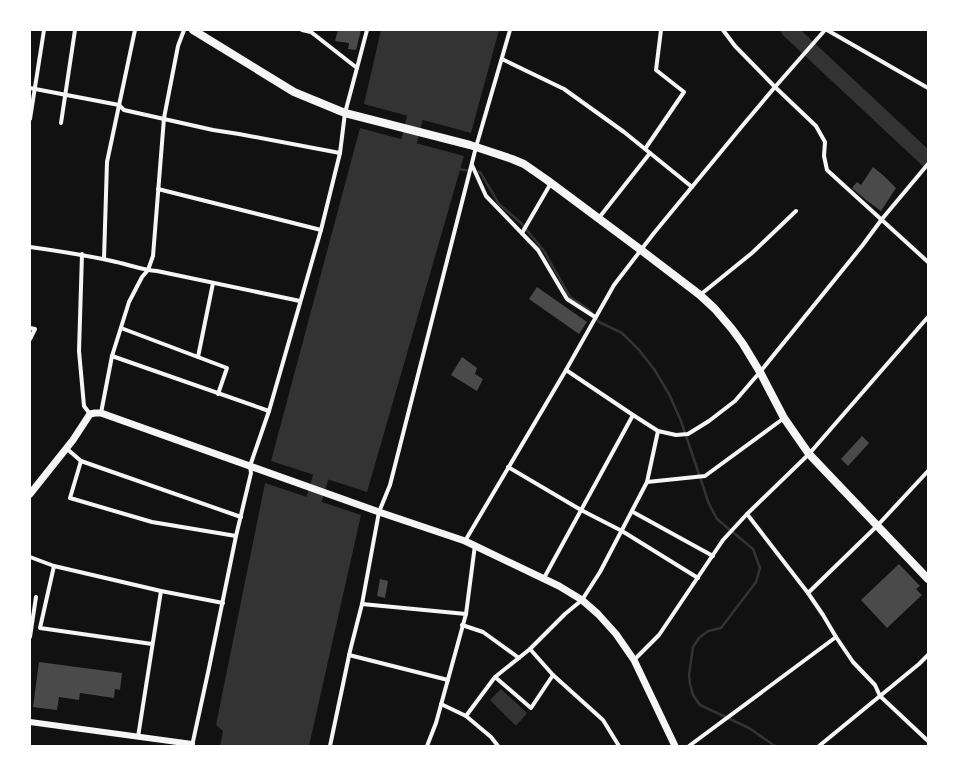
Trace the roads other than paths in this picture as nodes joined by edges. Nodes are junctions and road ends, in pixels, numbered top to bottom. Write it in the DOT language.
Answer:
graph roads {
  1 [pos="44,30"];
  2 [pos="75,30"];
  3 [pos="135,30"];
  4 [pos="184,30"];
  5 [pos="192,30"];
  6 [pos="302,30"];
  7 [pos="366,30"];
  8 [pos="510,30"];
  9 [pos="661,30"];
  10 [pos="723,30"];
  11 [pos="826,30"];
  12 [pos="502,59"];
  13 [pos="357,68"];
  14 [pos="775,87"];
  15 [pos="928,88"];
  16 [pos="32,89"];
  17 [pos="65,95"];
  18 [pos="119,104"];
  19 [pos="345,113"];
  20 [pos="164,118"];
  21 [pos="30,119"];
  22 [pos="61,123"];
  23 [pos="473,146"];
  24 [pos="645,149"];
  25 [pos="340,153"];
  26 [pos="650,153"];
  27 [pos="471,164"];
  28 [pos="927,165"];
  29 [pos="551,183"];
  30 [pos="692,187"];
  31 [pos="158,189"];
  32 [pos="796,211"];
  33 [pos="598,219"];
  34 [pos="882,219"];
  35 [pos="320,230"];
  36 [pos="522,233"];
  37 [pos="30,247"];
  38 [pos="641,250"];
  39 [pos="82,254"];
  40 [pos="104,259"];
  41 [pos="928,262"];
  42 [pos="148,270"];
  43 [pos="212,282"];
  44 [pos="700,295"];
  45 [pos="300,302"];
  46 [pos="928,316"];
  47 [pos="594,318"];
  48 [pos="30,328"];
  49 [pos="121,328"];
  50 [pos="30,338"];
  51 [pos="112,356"];
  52 [pos="198,357"];
  53 [pos="566,370"];
  54 [pos="760,372"];
  55 [pos="218,394"];
  56 [pos="269,411"];
  57 [pos="101,413"];
  58 [pos="90,414"];
  59 [pos="633,415"];
  60 [pos="784,418"];
  61 [pos="658,430"];
  62 [pos="66,448"];
  63 [pos="809,454"];
  64 [pos="81,461"];
  65 [pos="250,466"];
  66 [pos="508,467"];
  67 [pos="928,471"];
  68 [pos="647,482"];
  69 [pos="30,494"];
  70 [pos="582,510"];
  71 [pos="376,511"];
  72 [pos="633,512"];
  73 [pos="747,514"];
  74 [pos="241,517"];
  75 [pos="877,526"];
  76 [pos="622,531"];
  77 [pos="236,536"];
  78 [pos="465,541"];
  79 [pos="475,544"];
  80 [pos="713,556"];
  81 [pos="30,557"];
  82 [pos="54,566"];
  83 [pos="544,578"];
  84 [pos="698,578"];
  85 [pos="928,579"];
  86 [pos="161,591"];
  87 [pos="808,593"];
  88 [pos="36,597"];
  89 [pos="582,600"];
  90 [pos="223,603"];
  91 [pos="362,604"];
  92 [pos="466,614"];
  93 [pos="462,625"];
  94 [pos="31,627"];
  95 [pos="40,628"];
  96 [pos="30,636"];
  97 [pos="836,637"];
  98 [pos="152,644"];
  99 [pos="530,649"];
  100 [pos="349,655"];
  101 [pos="928,655"];
  102 [pos="519,658"];
  103 [pos="634,660"];
  104 [pos="553,676"];
  105 [pos="495,677"];
  106 [pos="448,680"];
  107 [pos="880,696"];
  108 [pos="441,704"];
  109 [pos="466,716"];
  110 [pos="30,722"];
  111 [pos="138,737"];
  112 [pos="928,741"];
  113 [pos="192,745"];
  114 [pos="330,746"];
  115 [pos="427,746"];
  116 [pos="498,746"];
  117 [pos="619,746"];
  118 [pos="675,746"];
  119 [pos="690,746"];
  120 [pos="819,746"];
  1 -- 16 [label="street"];
  2 -- 17 [label="street"];
  3 -- 18 [label="street"];
  4 -- 20 [label="street"];
  5 -- 19 [label="main road"];
  6 -- 13 [label="street"];
  7 -- 13 [label="street"];
  8 -- 12 [label="street"];
  9 -- 24 [label="street"];
  10 -- 14 [label="street"];
  11 -- 14 [label="street"];
  11 -- 15 [label="street"];
  12 -- 23 [label="street"];
  12 -- 24 [label="street"];
  13 -- 19 [label="street"];
  14 -- 30 [label="street"];
  14 -- 34 [label="street"];
  16 -- 17 [label="street"];
  16 -- 21 [label="street"];
  17 -- 18 [label="street"];
  17 -- 22 [label="street"];
  18 -- 20 [label="street"];
  18 -- 40 [label="street"];
  19 -- 23 [label="main road"];
  19 -- 25 [label="street"];
  20 -- 25 [label="street"];
  20 -- 31 [label="street"];
  23 -- 27 [label="street"];
  23 -- 29 [label="main road"];
  24 -- 26 [label="street"];
  25 -- 35 [label="street"];
  26 -- 30 [label="street"];
  26 -- 33 [label="street"];
  27 -- 36 [label="street"];
  27 -- 71 [label="street"];
  28 -- 34 [label="street"];
  29 -- 33 [label="main road"];
  29 -- 36 [label="street"];
  30 -- 38 [label="street"];
  31 -- 35 [label="street"];
  31 -- 42 [label="street"];
  32 -- 44 [label="street"];
  33 -- 38 [label="main road"];
  34 -- 41 [label="street"];
  34 -- 54 [label="street"];
  35 -- 45 [label="street"];
  36 -- 47 [label="street"];
  37 -- 39 [label="street"];
  38 -- 44 [label="main road"];
  38 -- 47 [label="street"];
  39 -- 40 [label="street"];
  39 -- 58 [label="street"];
  40 -- 42 [label="street"];
  42 -- 43 [label="street"];
  42 -- 49 [label="street"];
  43 -- 45 [label="street"];
  43 -- 52 [label="street"];
  44 -- 54 [label="main road"];
  45 -- 56 [label="street"];
  46 -- 63 [label="street"];
  47 -- 53 [label="street"];
  48 -- 50 [label="street"];
  49 -- 51 [label="street"];
  49 -- 52 [label="street"];
  51 -- 55 [label="street"];
  51 -- 57 [label="street"];
  52 -- 55 [label="street"];
  53 -- 59 [label="street"];
  53 -- 66 [label="street"];
  54 -- 60 [label="main road"];
  54 -- 61 [label="street"];
  55 -- 56 [label="street"];
  56 -- 65 [label="street"];
  57 -- 58 [label="main road"];
  57 -- 65 [label="main road"];
  58 -- 62 [label="main road"];
  59 -- 61 [label="street"];
  59 -- 70 [label="street"];
  60 -- 63 [label="main road"];
  60 -- 68 [label="street"];
  61 -- 68 [label="street"];
  62 -- 64 [label="street"];
  62 -- 69 [label="main road"];
  63 -- 73 [label="street"];
  63 -- 75 [label="main road"];
  64 -- 74 [label="street"];
  64 -- 77 [label="street"];
  65 -- 71 [label="main road"];
  65 -- 74 [label="street"];
  66 -- 70 [label="street"];
  66 -- 78 [label="street"];
  67 -- 75 [label="street"];
  68 -- 72 [label="street"];
  70 -- 76 [label="street"];
  70 -- 83 [label="street"];
  71 -- 78 [label="main road"];
  71 -- 91 [label="street"];
  72 -- 76 [label="street"];
  72 -- 80 [label="street"];
  73 -- 80 [label="street"];
  73 -- 87 [label="street"];
  74 -- 77 [label="street"];
  75 -- 85 [label="main road"];
  75 -- 87 [label="street"];
  76 -- 84 [label="street"];
  76 -- 89 [label="street"];
  77 -- 90 [label="street"];
  78 -- 79 [label="main road"];
  79 -- 83 [label="main road"];
  79 -- 92 [label="street"];
  80 -- 84 [label="street"];
  81 -- 82 [label="street"];
  82 -- 86 [label="street"];
  82 -- 95 [label="street"];
  83 -- 89 [label="main road"];
  84 -- 103 [label="street"];
  86 -- 90 [label="street"];
  86 -- 98 [label="street"];
  87 -- 97 [label="street"];
  88 -- 94 [label="street"];
  89 -- 99 [label="street"];
  89 -- 103 [label="main road"];
  90 -- 113 [label="street"];
  91 -- 92 [label="street"];
  91 -- 100 [label="street"];
  92 -- 93 [label="street"];
  93 -- 102 [label="street"];
  93 -- 106 [label="street"];
  94 -- 95 [label="street"];
  94 -- 96 [label="street"];
  95 -- 98 [label="street"];
  97 -- 107 [label="street"];
  97 -- 119 [label="street"];
  98 -- 111 [label="street"];
  99 -- 102 [label="street"];
  99 -- 104 [label="street"];
  100 -- 106 [label="street"];
  100 -- 114 [label="street"];
  101 -- 107 [label="street"];
  102 -- 105 [label="street"];
  103 -- 118 [label="main road"];
  104 -- 105 [label="street"];
  104 -- 117 [label="street"];
  105 -- 109 [label="street"];
  106 -- 108 [label="street"];
  107 -- 112 [label="street"];
  107 -- 120 [label="street"];
  108 -- 109 [label="street"];
  108 -- 115 [label="street"];
  109 -- 116 [label="street"];
  110 -- 111 [label="street"];
  111 -- 113 [label="street"];
}
